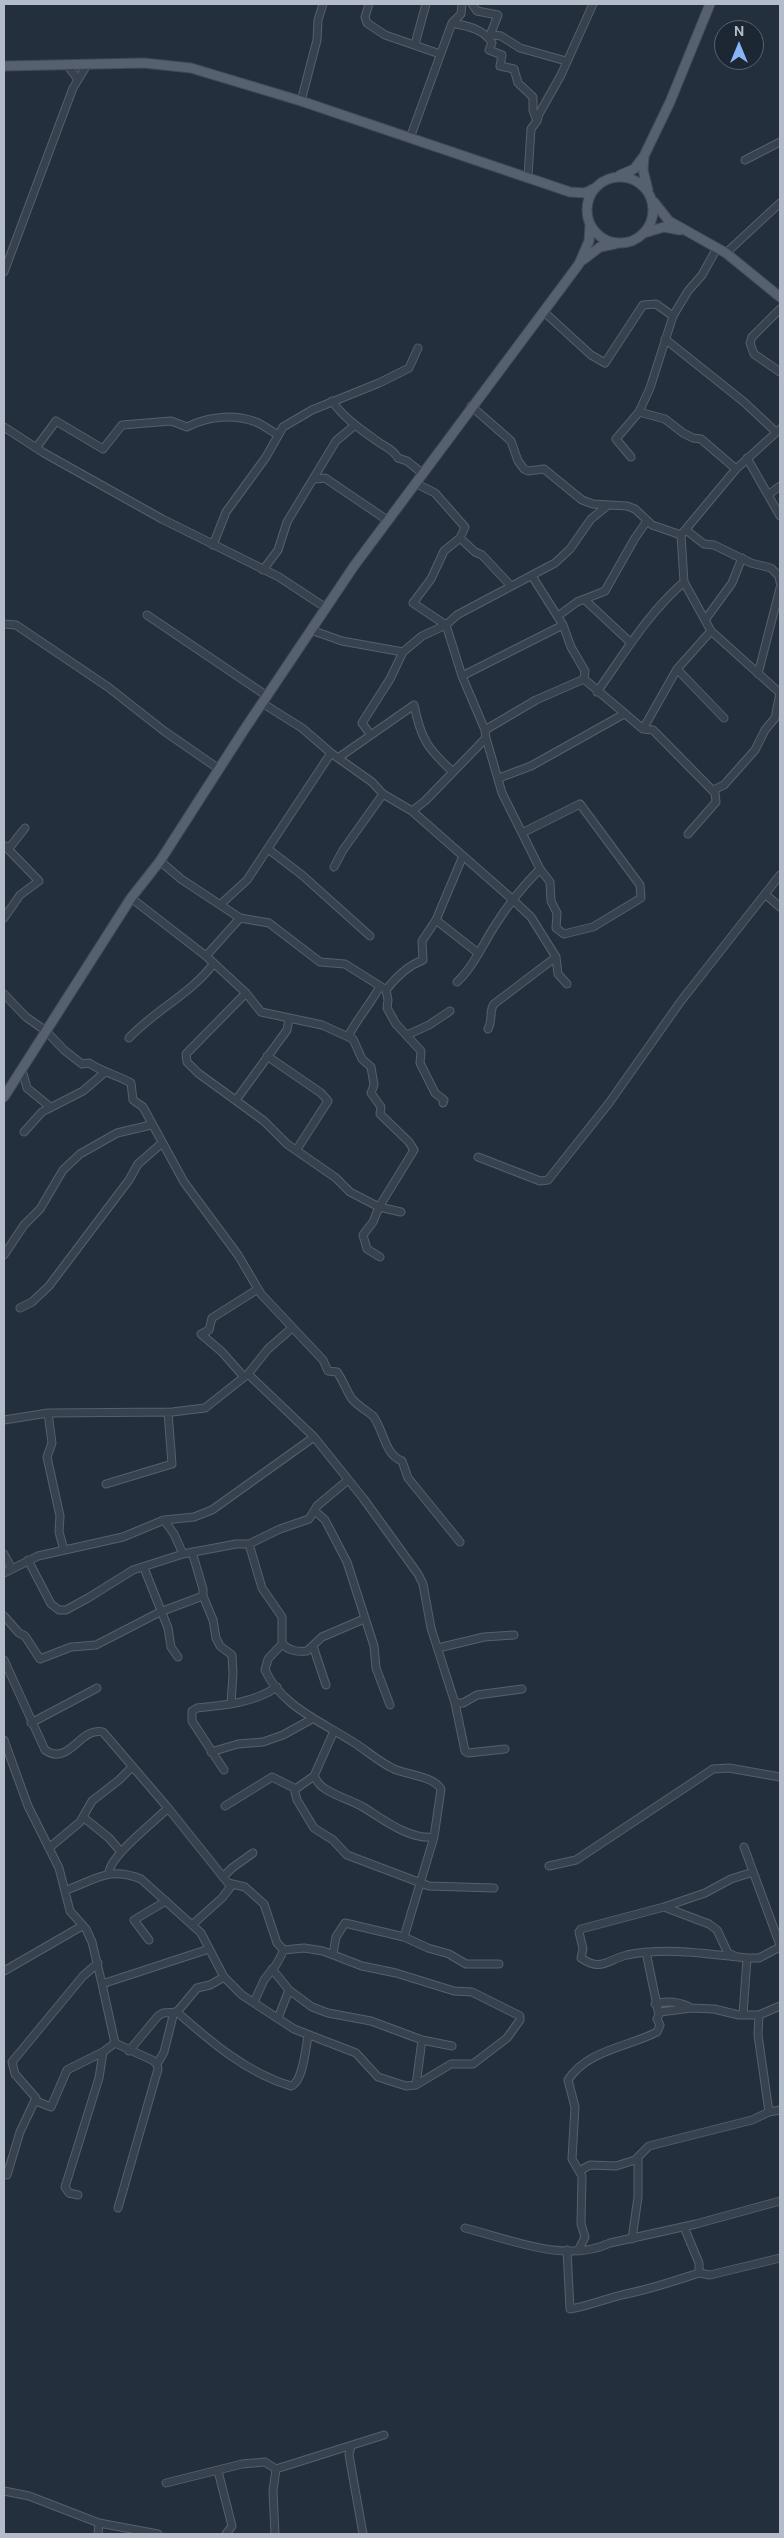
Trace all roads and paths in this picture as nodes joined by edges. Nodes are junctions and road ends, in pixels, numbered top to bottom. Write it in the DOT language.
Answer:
graph roads {
  1 [pos="323,4"];
  2 [pos="369,4"];
  3 [pos="426,4"];
  4 [pos="462,4"];
  5 [pos="472,4"];
  6 [pos="592,4"];
  7 [pos="710,4"];
  8 [pos="452,24"];
  9 [pos="489,38"];
  10 [pos="415,44"];
  11 [pos="440,54"];
  12 [pos="566,61"];
  13 [pos="66,65"];
  14 [pos="87,65"];
  15 [pos="4,66"];
  16 [pos="77,78"];
  17 [pos="301,101"];
  18 [pos="537,122"];
  19 [pos="410,138"];
  20 [pos="779,145"];
  21 [pos="644,156"];
  22 [pos="745,160"];
  23 [pos="528,176"];
  24 [pos="616,177"];
  25 [pos="595,188"];
  26 [pos="564,189"];
  27 [pos="650,196"];
  28 [pos="780,204"];
  29 [pos="587,215"];
  30 [pos="590,225"];
  31 [pos="685,232"];
  32 [pos="644,233"];
  33 [pos="618,243"];
  34 [pos="717,248"];
  35 [pos="726,253"];
  36 [pos="579,264"];
  37 [pos="4,272"];
  38 [pos="780,297"];
  39 [pos="780,309"];
  40 [pos="544,312"];
  41 [pos="673,316"];
  42 [pos="665,338"];
  43 [pos="418,348"];
  44 [pos="780,372"];
  45 [pos="332,402"];
  46 [pos="471,406"];
  47 [pos="639,412"];
  48 [pos="355,425"];
  49 [pos="4,427"];
  50 [pos="778,430"];
  51 [pos="277,434"];
  52 [pos="36,448"];
  53 [pos="631,457"];
  54 [pos="747,458"];
  55 [pos="736,469"];
  56 [pos="422,472"];
  57 [pos="314,479"];
  58 [pos="415,483"];
  59 [pos="780,486"];
  60 [pos="768,495"];
  61 [pos="607,506"];
  62 [pos="780,516"];
  63 [pos="387,520"];
  64 [pos="647,521"];
  65 [pos="683,533"];
  66 [pos="460,538"];
  67 [pos="213,544"];
  68 [pos="742,558"];
  69 [pos="263,570"];
  70 [pos="532,576"];
  71 [pos="684,582"];
  72 [pos="780,582"];
  73 [pos="512,586"];
  74 [pos="780,588"];
  75 [pos="585,600"];
  76 [pos="326,608"];
  77 [pos="147,615"];
  78 [pos="558,616"];
  79 [pos="705,620"];
  80 [pos="4,624"];
  81 [pos="446,625"];
  82 [pos="563,625"];
  83 [pos="311,630"];
  84 [pos="711,631"];
  85 [pos="631,643"];
  86 [pos="404,652"];
  87 [pos="677,669"];
  88 [pos="758,674"];
  89 [pos="462,676"];
  90 [pos="584,679"];
  91 [pos="597,692"];
  92 [pos="264,700"];
  93 [pos="624,714"];
  94 [pos="724,718"];
  95 [pos="643,729"];
  96 [pos="485,730"];
  97 [pos="370,734"];
  98 [pos="486,738"];
  99 [pos="331,753"];
  100 [pos="338,758"];
  101 [pos="219,769"];
  102 [pos="453,772"];
  103 [pos="499,778"];
  104 [pos="713,790"];
  105 [pos="383,794"];
  106 [pos="412,811"];
  107 [pos="25,828"];
  108 [pos="522,833"];
  109 [pos="688,834"];
  110 [pos="4,846"];
  111 [pos="268,849"];
  112 [pos="463,856"];
  113 [pos="160,861"];
  114 [pos="334,866"];
  115 [pos="540,869"];
  116 [pos="780,875"];
  117 [pos="764,894"];
  118 [pos="131,898"];
  119 [pos="512,899"];
  120 [pos="222,904"];
  121 [pos="780,908"];
  122 [pos="4,918"];
  123 [pos="240,918"];
  124 [pos="436,920"];
  125 [pos="370,936"];
  126 [pos="478,953"];
  127 [pos="206,956"];
  128 [pos="556,957"];
  129 [pos="214,963"];
  130 [pos="457,982"];
  131 [pos="567,984"];
  132 [pos="383,988"];
  133 [pos="246,993"];
  134 [pos="4,994"];
  135 [pos="450,1012"];
  136 [pos="289,1019"];
  137 [pos="488,1029"];
  138 [pos="46,1031"];
  139 [pos="407,1035"];
  140 [pos="348,1037"];
  141 [pos="130,1038"];
  142 [pos="267,1056"];
  143 [pos="22,1070"];
  144 [pos="104,1073"];
  145 [pos="4,1097"];
  146 [pos="236,1100"];
  147 [pos="443,1103"];
  148 [pos="49,1106"];
  149 [pos="151,1124"];
  150 [pos="24,1132"];
  151 [pos="162,1142"];
  152 [pos="297,1149"];
  153 [pos="478,1157"];
  154 [pos="379,1207"];
  155 [pos="401,1212"];
  156 [pos="4,1255"];
  157 [pos="380,1258"];
  158 [pos="258,1289"];
  159 [pos="20,1308"];
  160 [pos="292,1328"];
  161 [pos="246,1376"];
  162 [pos="168,1412"];
  163 [pos="48,1413"];
  164 [pos="4,1420"];
  165 [pos="314,1437"];
  166 [pos="348,1480"];
  167 [pos="106,1484"];
  168 [pos="315,1511"];
  169 [pos="164,1520"];
  170 [pos="460,1542"];
  171 [pos="249,1544"];
  172 [pos="64,1550"];
  173 [pos="192,1552"];
  174 [pos="4,1554"];
  175 [pos="183,1554"];
  176 [pos="28,1560"];
  177 [pos="144,1568"];
  178 [pos="12,1569"];
  179 [pos="4,1573"];
  180 [pos="202,1596"];
  181 [pos="160,1612"];
  182 [pos="364,1619"];
  183 [pos="5,1620"];
  184 [pos="514,1635"];
  185 [pos="282,1644"];
  186 [pos="313,1646"];
  187 [pos="438,1648"];
  188 [pos="178,1657"];
  189 [pos="4,1660"];
  190 [pos="7,1673"];
  191 [pos="326,1685"];
  192 [pos="277,1687"];
  193 [pos="97,1688"];
  194 [pos="522,1689"];
  195 [pos="231,1704"];
  196 [pos="455,1704"];
  197 [pos="390,1705"];
  198 [pos="312,1719"];
  199 [pos="31,1723"];
  200 [pos="334,1731"];
  201 [pos="4,1740"];
  202 [pos="505,1749"];
  203 [pos="212,1752"];
  204 [pos="132,1767"];
  205 [pos="224,1770"];
  206 [pos="314,1776"];
  207 [pos="780,1777"];
  208 [pos="294,1788"];
  209 [pos="225,1806"];
  210 [pos="168,1808"];
  211 [pos="83,1818"];
  212 [pos="434,1837"];
  213 [pos="744,1847"];
  214 [pos="50,1848"];
  215 [pos="121,1852"];
  216 [pos="253,1853"];
  217 [pos="549,1866"];
  218 [pos="109,1872"];
  219 [pos="753,1872"];
  220 [pos="223,1877"];
  221 [pos="419,1883"];
  222 [pos="232,1885"];
  223 [pos="494,1888"];
  224 [pos="66,1890"];
  225 [pos="166,1901"];
  226 [pos="664,1907"];
  227 [pos="193,1924"];
  228 [pos="82,1926"];
  229 [pos="404,1937"];
  230 [pos="149,1940"];
  231 [pos="780,1946"];
  232 [pos="209,1949"];
  233 [pos="284,1950"];
  234 [pos="646,1952"];
  235 [pos="333,1954"];
  236 [pos="737,1957"];
  237 [pos="747,1958"];
  238 [pos="98,1963"];
  239 [pos="498,1964"];
  240 [pos="272,1969"];
  241 [pos="4,1971"];
  242 [pos="224,1977"];
  243 [pos="102,1984"];
  244 [pos="289,1990"];
  245 [pos="254,2002"];
  246 [pos="655,2004"];
  247 [pos="780,2006"];
  248 [pos="691,2008"];
  249 [pos="176,2012"];
  250 [pos="659,2015"];
  251 [pos="743,2015"];
  252 [pos="759,2015"];
  253 [pos="278,2018"];
  254 [pos="308,2035"];
  255 [pos="422,2040"];
  256 [pos="114,2043"];
  257 [pos="452,2046"];
  258 [pos="129,2050"];
  259 [pos="103,2052"];
  260 [pos="157,2064"];
  261 [pos="416,2085"];
  262 [pos="36,2101"];
  263 [pos="780,2110"];
  264 [pos="769,2112"];
  265 [pos="638,2156"];
  266 [pos="580,2170"];
  267 [pos="7,2175"];
  268 [pos="78,2195"];
  269 [pos="780,2201"];
  270 [pos="118,2208"];
  271 [pos="684,2227"];
  272 [pos="465,2228"];
  273 [pos="632,2239"];
  274 [pos="567,2250"];
  275 [pos="578,2250"];
  276 [pos="780,2258"];
  277 [pos="699,2273"];
  278 [pos="384,2435"];
  279 [pos="351,2446"];
  280 [pos="276,2469"];
  281 [pos="218,2471"];
  282 [pos="166,2483"];
  283 [pos="4,2491"];
  284 [pos="98,2523"];
  285 [pos="98,2534"];
  286 [pos="158,2534"];
  287 [pos="226,2534"];
  288 [pos="275,2534"];
  289 [pos="363,2534"];
  1 -- 17 [label="street"];
  2 -- 10 [label="street"];
  3 -- 10 [label="street"];
  4 -- 8 [label="street"];
  5 -- 9 [label="street"];
  6 -- 12 [label="street"];
  7 -- 21 [label="main road"];
  8 -- 9 [label="street"];
  8 -- 11 [label="street"];
  9 -- 12 [label="street"];
  9 -- 18 [label="street"];
  10 -- 11 [label="street"];
  11 -- 19 [label="street"];
  12 -- 18 [label="street"];
  13 -- 14 [label="main road"];
  13 -- 15 [label="main road"];
  13 -- 16 [label="street"];
  14 -- 16 [label="street"];
  14 -- 17 [label="main road"];
  16 -- 37 [label="street"];
  17 -- 19 [label="main road"];
  18 -- 23 [label="street"];
  19 -- 23 [label="main road"];
  20 -- 22 [label="street"];
  21 -- 24 [label="main road"];
  21 -- 27 [label="main road"];
  23 -- 26 [label="main road"];
  24 -- 25 [label="main road"];
  24 -- 27 [label="main road"];
  25 -- 26 [label="main road"];
  25 -- 29 [label="main road"];
  26 -- 29 [label="main road"];
  27 -- 31 [label="main road"];
  27 -- 32 [label="main road"];
  28 -- 35 [label="street"];
  29 -- 30 [label="main road"];
  30 -- 33 [label="main road"];
  30 -- 36 [label="main road"];
  31 -- 32 [label="main road"];
  31 -- 34 [label="main road"];
  32 -- 33 [label="main road"];
  33 -- 36 [label="main road"];
  34 -- 35 [label="main road"];
  34 -- 41 [label="street"];
  35 -- 38 [label="main road"];
  36 -- 40 [label="main road"];
  39 -- 44 [label="street"];
  40 -- 41 [label="street"];
  40 -- 46 [label="main road"];
  41 -- 42 [label="street"];
  42 -- 47 [label="street"];
  42 -- 50 [label="street"];
  43 -- 45 [label="street"];
  45 -- 48 [label="street"];
  45 -- 51 [label="street"];
  46 -- 56 [label="main road"];
  46 -- 61 [label="street"];
  47 -- 53 [label="street"];
  47 -- 55 [label="street"];
  48 -- 56 [label="street"];
  48 -- 57 [label="street"];
  49 -- 52 [label="street"];
  50 -- 54 [label="street"];
  51 -- 52 [label="street"];
  51 -- 67 [label="street"];
  52 -- 67 [label="street"];
  54 -- 55 [label="street"];
  54 -- 60 [label="street"];
  55 -- 65 [label="street"];
  56 -- 58 [label="main road"];
  57 -- 63 [label="street"];
  57 -- 69 [label="street"];
  58 -- 63 [label="main road"];
  58 -- 66 [label="street"];
  59 -- 60 [label="street"];
  60 -- 62 [label="street"];
  61 -- 64 [label="street"];
  61 -- 70 [label="street"];
  63 -- 76 [label="main road"];
  64 -- 65 [label="street"];
  64 -- 75 [label="street"];
  65 -- 68 [label="street"];
  65 -- 71 [label="street"];
  66 -- 73 [label="street"];
  66 -- 81 [label="street"];
  67 -- 69 [label="street"];
  68 -- 72 [label="street"];
  68 -- 79 [label="street"];
  69 -- 76 [label="street"];
  70 -- 73 [label="street"];
  70 -- 78 [label="street"];
  71 -- 79 [label="street"];
  71 -- 85 [label="street"];
  73 -- 81 [label="street"];
  74 -- 88 [label="street"];
  75 -- 78 [label="street"];
  75 -- 85 [label="street"];
  76 -- 83 [label="main road"];
  77 -- 92 [label="street"];
  78 -- 82 [label="street"];
  79 -- 84 [label="street"];
  80 -- 101 [label="street"];
  81 -- 86 [label="street"];
  81 -- 89 [label="street"];
  82 -- 89 [label="street"];
  82 -- 90 [label="street"];
  83 -- 86 [label="street"];
  83 -- 92 [label="main road"];
  84 -- 87 [label="street"];
  84 -- 88 [label="street"];
  85 -- 91 [label="street"];
  86 -- 97 [label="street"];
  87 -- 94 [label="street"];
  87 -- 95 [label="street"];
  88 -- 104 [label="street"];
  89 -- 96 [label="street"];
  90 -- 91 [label="street"];
  90 -- 96 [label="street"];
  91 -- 93 [label="street"];
  92 -- 99 [label="street"];
  92 -- 101 [label="main road"];
  93 -- 95 [label="street"];
  93 -- 103 [label="street"];
  95 -- 104 [label="street"];
  96 -- 98 [label="street"];
  97 -- 100 [label="street"];
  97 -- 102 [label="street"];
  98 -- 102 [label="street"];
  98 -- 103 [label="street"];
  99 -- 100 [label="street"];
  99 -- 111 [label="street"];
  100 -- 105 [label="street"];
  101 -- 113 [label="main road"];
  102 -- 106 [label="street"];
  103 -- 108 [label="street"];
  104 -- 109 [label="street"];
  105 -- 106 [label="street"];
  105 -- 114 [label="street"];
  106 -- 112 [label="street"];
  107 -- 110 [label="street"];
  108 -- 115 [label="street"];
  108 -- 115 [label="street"];
  110 -- 122 [label="street"];
  111 -- 120 [label="street"];
  111 -- 125 [label="street"];
  112 -- 119 [label="street"];
  112 -- 124 [label="street"];
  113 -- 118 [label="main road"];
  113 -- 120 [label="street"];
  115 -- 119 [label="street"];
  116 -- 117 [label="street"];
  117 -- 121 [label="street"];
  117 -- 153 [label="street"];
  118 -- 127 [label="street"];
  118 -- 138 [label="main road"];
  119 -- 126 [label="street"];
  119 -- 128 [label="street"];
  120 -- 123 [label="street"];
  123 -- 127 [label="street"];
  123 -- 132 [label="street"];
  124 -- 126 [label="street"];
  124 -- 132 [label="street"];
  126 -- 130 [label="street"];
  127 -- 129 [label="street"];
  128 -- 131 [label="street"];
  128 -- 137 [label="street"];
  129 -- 133 [label="street"];
  129 -- 141 [label="street"];
  132 -- 139 [label="street"];
  132 -- 140 [label="street"];
  133 -- 136 [label="street"];
  133 -- 146 [label="street"];
  134 -- 138 [label="street"];
  135 -- 139 [label="street"];
  136 -- 140 [label="street"];
  136 -- 142 [label="street"];
  138 -- 143 [label="main road"];
  138 -- 144 [label="street"];
  139 -- 147 [label="street"];
  140 -- 154 [label="street"];
  142 -- 146 [label="street"];
  142 -- 152 [label="street"];
  143 -- 145 [label="main road"];
  143 -- 148 [label="street"];
  144 -- 148 [label="street"];
  144 -- 149 [label="street"];
  146 -- 152 [label="street"];
  148 -- 150 [label="street"];
  149 -- 151 [label="street"];
  149 -- 156 [label="street"];
  151 -- 158 [label="street"];
  151 -- 159 [label="street"];
  152 -- 154 [label="street"];
  154 -- 155 [label="street"];
  154 -- 157 [label="street"];
  158 -- 160 [label="street"];
  158 -- 161 [label="street"];
  160 -- 161 [label="street"];
  160 -- 170 [label="street"];
  161 -- 162 [label="street"];
  161 -- 165 [label="street"];
  162 -- 163 [label="street"];
  162 -- 167 [label="street"];
  163 -- 164 [label="street"];
  163 -- 172 [label="street"];
  165 -- 166 [label="street"];
  165 -- 169 [label="street"];
  166 -- 168 [label="street"];
  166 -- 187 [label="street"];
  168 -- 171 [label="street"];
  168 -- 182 [label="street"];
  169 -- 172 [label="street"];
  169 -- 175 [label="street"];
  171 -- 173 [label="street"];
  171 -- 185 [label="street"];
  172 -- 176 [label="street"];
  173 -- 175 [label="street"];
  173 -- 180 [label="street"];
  174 -- 178 [label="street"];
  175 -- 177 [label="street"];
  176 -- 177 [label="street"];
  176 -- 178 [label="street"];
  177 -- 181 [label="street"];
  178 -- 179 [label="street"];
  180 -- 181 [label="street"];
  180 -- 195 [label="street"];
  181 -- 183 [label="street"];
  181 -- 188 [label="street"];
  182 -- 186 [label="street"];
  182 -- 197 [label="street"];
  184 -- 187 [label="street"];
  185 -- 186 [label="street"];
  185 -- 192 [label="street"];
  186 -- 191 [label="street"];
  187 -- 196 [label="street"];
  189 -- 190 [label="street"];
  190 -- 199 [label="street"];
  192 -- 195 [label="street"];
  192 -- 198 [label="street"];
  193 -- 199 [label="street"];
  194 -- 196 [label="street"];
  195 -- 203 [label="street"];
  196 -- 202 [label="street"];
  198 -- 200 [label="street"];
  198 -- 203 [label="street"];
  199 -- 204 [label="street"];
  200 -- 206 [label="street"];
  200 -- 212 [label="street"];
  201 -- 214 [label="street"];
  203 -- 205 [label="street"];
  204 -- 210 [label="street"];
  204 -- 211 [label="street"];
  206 -- 208 [label="street"];
  206 -- 212 [label="street"];
  207 -- 217 [label="street"];
  208 -- 209 [label="street"];
  208 -- 221 [label="street"];
  210 -- 215 [label="street"];
  210 -- 220 [label="street"];
  211 -- 214 [label="street"];
  211 -- 215 [label="street"];
  212 -- 221 [label="street"];
  213 -- 219 [label="street"];
  214 -- 224 [label="street"];
  215 -- 218 [label="street"];
  216 -- 220 [label="street"];
  218 -- 224 [label="street"];
  218 -- 225 [label="street"];
  219 -- 226 [label="street"];
  219 -- 231 [label="street"];
  220 -- 222 [label="street"];
  221 -- 223 [label="street"];
  221 -- 229 [label="street"];
  222 -- 227 [label="street"];
  222 -- 233 [label="street"];
  224 -- 228 [label="street"];
  225 -- 227 [label="street"];
  225 -- 230 [label="street"];
  226 -- 234 [label="street"];
  226 -- 236 [label="street"];
  227 -- 232 [label="street"];
  228 -- 238 [label="street"];
  228 -- 241 [label="street"];
  229 -- 235 [label="street"];
  229 -- 239 [label="street"];
  231 -- 237 [label="street"];
  232 -- 242 [label="street"];
  232 -- 243 [label="street"];
  233 -- 235 [label="street"];
  233 -- 240 [label="street"];
  234 -- 236 [label="street"];
  234 -- 246 [label="street"];
  235 -- 261 [label="street"];
  236 -- 237 [label="street"];
  237 -- 251 [label="street"];
  238 -- 243 [label="street"];
  238 -- 262 [label="street"];
  240 -- 244 [label="street"];
  240 -- 245 [label="street"];
  242 -- 245 [label="street"];
  242 -- 249 [label="street"];
  243 -- 256 [label="street"];
  244 -- 253 [label="street"];
  244 -- 255 [label="street"];
  245 -- 253 [label="street"];
  246 -- 248 [label="street"];
  246 -- 250 [label="street"];
  247 -- 252 [label="street"];
  248 -- 250 [label="street"];
  248 -- 251 [label="street"];
  249 -- 254 [label="street"];
  249 -- 258 [label="street"];
  249 -- 260 [label="street"];
  250 -- 266 [label="street"];
  251 -- 252 [label="street"];
  252 -- 264 [label="street"];
  253 -- 254 [label="street"];
  254 -- 261 [label="street"];
  255 -- 257 [label="street"];
  255 -- 261 [label="street"];
  256 -- 258 [label="street"];
  256 -- 259 [label="street"];
  258 -- 260 [label="street"];
  259 -- 262 [label="street"];
  259 -- 268 [label="street"];
  260 -- 270 [label="street"];
  262 -- 267 [label="street"];
  263 -- 264 [label="street"];
  264 -- 265 [label="street"];
  265 -- 266 [label="street"];
  265 -- 273 [label="street"];
  266 -- 275 [label="street"];
  269 -- 271 [label="street"];
  271 -- 273 [label="street"];
  271 -- 277 [label="street"];
  272 -- 274 [label="street"];
  273 -- 275 [label="street"];
  274 -- 275 [label="street"];
  274 -- 277 [label="street"];
  276 -- 277 [label="street"];
  278 -- 279 [label="street"];
  279 -- 280 [label="street"];
  279 -- 289 [label="street"];
  280 -- 281 [label="street"];
  280 -- 288 [label="street"];
  281 -- 282 [label="street"];
  281 -- 287 [label="street"];
  283 -- 284 [label="street"];
  284 -- 285 [label="street"];
  284 -- 286 [label="street"];
}
